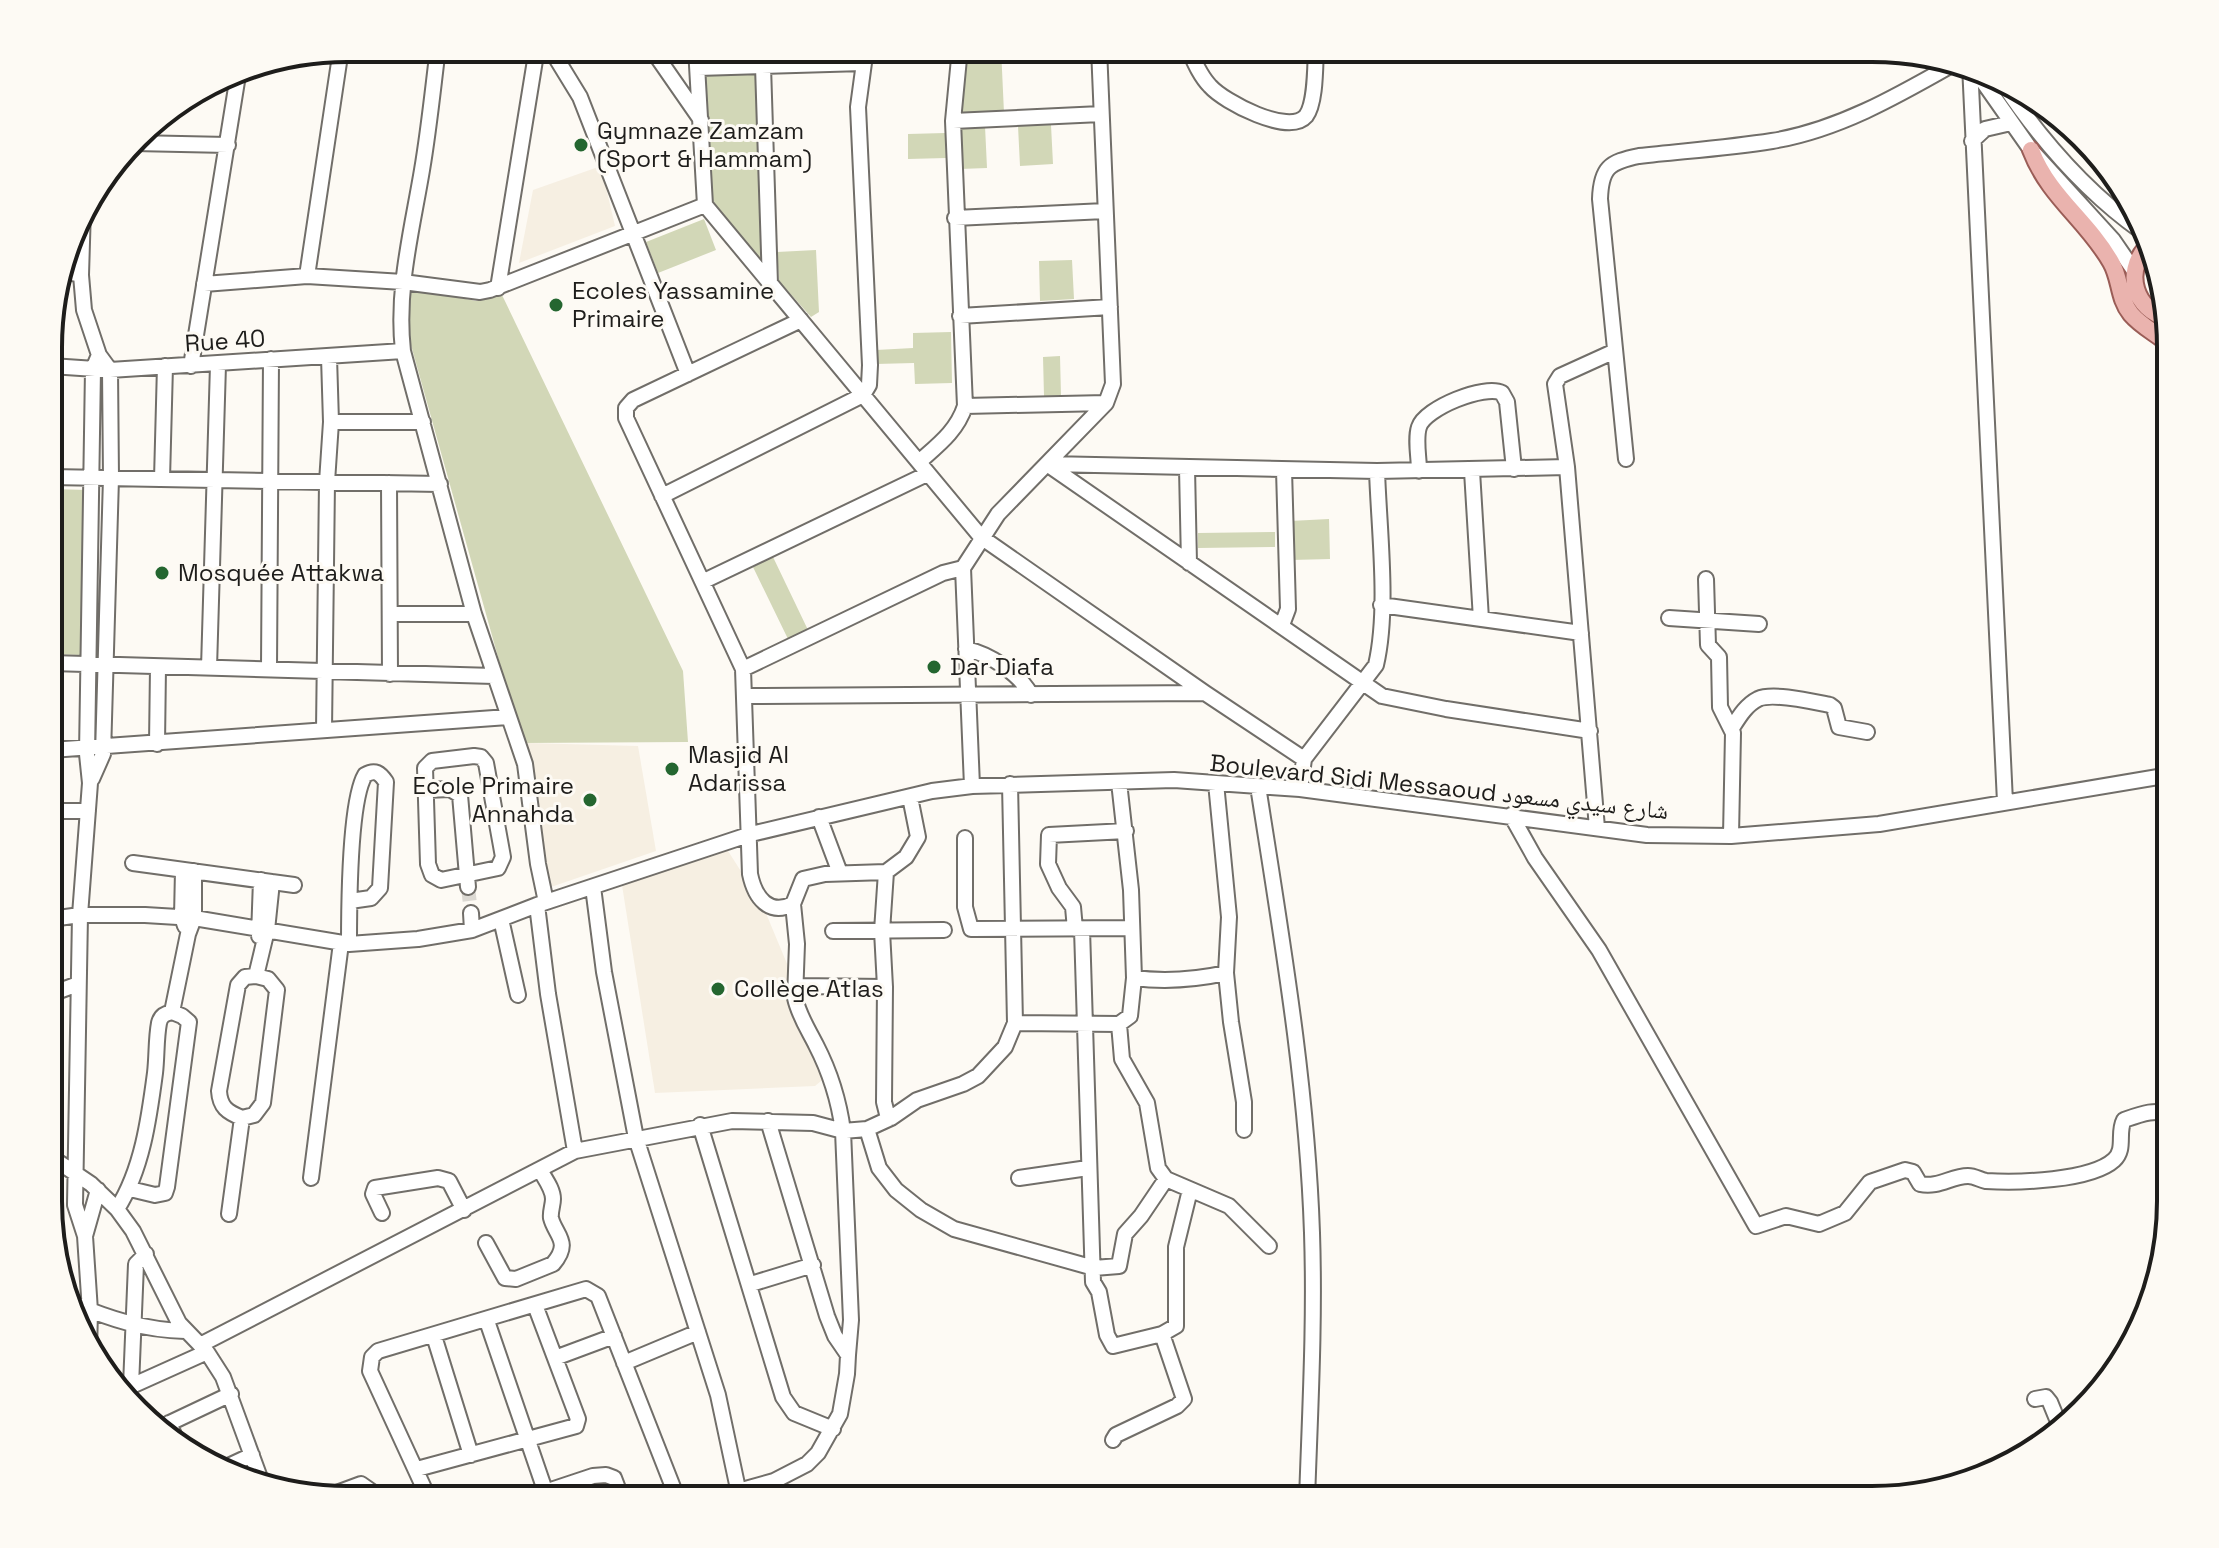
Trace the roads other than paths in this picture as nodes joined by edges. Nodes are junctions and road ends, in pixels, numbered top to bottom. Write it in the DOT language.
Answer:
graph roads {
  1 [pos="339,62"];
  2 [pos="436,62"];
  3 [pos="535,62"];
  4 [pos="559,62"];
  5 [pos="661,62"];
  6 [pos="697,62"];
  7 [pos="786,62"];
  8 [pos="810,62"];
  9 [pos="864,62"];
  10 [pos="959,62"];
  11 [pos="1099,62"];
  12 [pos="1196,62"];
  13 [pos="1315,62"];
  14 [pos="786,65"];
  15 [pos="763,66"];
  16 [pos="698,68"];
  17 [pos="1941,71"];
  18 [pos="1971,80"];
  19 [pos="237,85"];
  20 [pos="1985,86"];
  21 [pos="2013,99"];
  22 [pos="1101,114"];
  23 [pos="702,121"];
  24 [pos="953,121"];
  25 [pos="2011,123"];
  26 [pos="1972,141"];
  27 [pos="147,143"];
  28 [pos="228,145"];
  29 [pos="2031,150"];
  30 [pos="705,205"];
  31 [pos="1105,211"];
  32 [pos="955,218"];
  33 [pos="2128,220"];
  34 [pos="631,233"];
  35 [pos="82,243"];
  36 [pos="2142,255"];
  37 [pos="2135,272"];
  38 [pos="72,273"];
  39 [pos="81,275"];
  40 [pos="307,276"];
  41 [pos="403,282"];
  42 [pos="204,284"];
  43 [pos="770,284"];
  44 [pos="498,288"];
  45 [pos="1110,307"];
  46 [pos="2155,313"];
  47 [pos="960,316"];
  48 [pos="801,320"];
  49 [pos="2156,335"];
  50 [pos="403,351"];
  51 [pos="1615,351"];
  52 [pos="99,355"];
  53 [pos="329,357"];
  54 [pos="271,359"];
  55 [pos="218,365"];
  56 [pos="165,366"];
  57 [pos="191,366"];
  58 [pos="62,367"];
  59 [pos="93,369"];
  60 [pos="110,370"];
  61 [pos="688,374"];
  62 [pos="863,395"];
  63 [pos="1106,403"];
  64 [pos="965,406"];
  65 [pos="331,422"];
  66 [pos="423,422"];
  67 [pos="1626,459"];
  68 [pos="1047,464"];
  69 [pos="1567,467"];
  70 [pos="923,468"];
  71 [pos="1187,468"];
  72 [pos="1514,469"];
  73 [pos="1284,470"];
  74 [pos="1377,471"];
  75 [pos="1419,471"];
  76 [pos="1472,471"];
  77 [pos="62,477"];
  78 [pos="92,477"];
  79 [pos="111,478"];
  80 [pos="162,479"];
  81 [pos="216,480"];
  82 [pos="270,480"];
  83 [pos="327,482"];
  84 [pos="389,483"];
  85 [pos="440,484"];
  86 [pos="662,496"];
  87 [pos="981,537"];
  88 [pos="1189,563"];
  89 [pos="963,568"];
  90 [pos="1706,579"];
  91 [pos="704,581"];
  92 [pos="1381,605"];
  93 [pos="390,614"];
  94 [pos="474,614"];
  95 [pos="1669,618"];
  96 [pos="1481,619"];
  97 [pos="1707,621"];
  98 [pos="1759,624"];
  99 [pos="1282,625"];
  100 [pos="1581,633"];
  101 [pos="966,649"];
  102 [pos="62,663"];
  103 [pos="89,664"];
  104 [pos="106,665"];
  105 [pos="158,667"];
  106 [pos="209,668"];
  107 [pos="269,669"];
  108 [pos="743,669"];
  109 [pos="324,672"];
  110 [pos="390,674"];
  111 [pos="494,676"];
  112 [pos="1363,684"];
  113 [pos="1205,693"];
  114 [pos="1031,695"];
  115 [pos="746,696"];
  116 [pos="968,696"];
  117 [pos="508,717"];
  118 [pos="1732,728"];
  119 [pos="324,730"];
  120 [pos="1590,731"];
  121 [pos="1867,732"];
  122 [pos="157,744"];
  123 [pos="95,749"];
  124 [pos="62,750"];
  125 [pos="1304,759"];
  126 [pos="2157,777"];
  127 [pos="1119,782"];
  128 [pos="1216,783"];
  129 [pos="1010,784"];
  130 [pos="972,786"];
  131 [pos="1258,786"];
  132 [pos="1300,789"];
  133 [pos="426,790"];
  134 [pos="910,797"];
  135 [pos="2005,802"];
  136 [pos="63,811"];
  137 [pos="88,811"];
  138 [pos="1511,815"];
  139 [pos="819,817"];
  140 [pos="1597,828"];
  141 [pos="1126,831"];
  142 [pos="751,834"];
  143 [pos="1731,836"];
  144 [pos="965,838"];
  145 [pos="133,863"];
  146 [pos="189,870"];
  147 [pos="886,872"];
  148 [pos="840,873"];
  149 [pos="267,881"];
  150 [pos="468,881"];
  151 [pos="294,885"];
  152 [pos="593,887"];
  153 [pos="350,901"];
  154 [pos="541,904"];
  155 [pos="793,904"];
  156 [pos="471,913"];
  157 [pos="80,915"];
  158 [pos="63,917"];
  159 [pos="188,918"];
  160 [pos="501,919"];
  161 [pos="1132,928"];
  162 [pos="262,929"];
  163 [pos="1013,929"];
  164 [pos="1079,929"];
  165 [pos="472,930"];
  166 [pos="944,930"];
  167 [pos="833,931"];
  168 [pos="882,931"];
  169 [pos="345,943"];
  170 [pos="1226,973"];
  171 [pos="256,976"];
  172 [pos="1134,978"];
  173 [pos="78,984"];
  174 [pos="796,986"];
  175 [pos="885,987"];
  176 [pos="63,990"];
  177 [pos="518,995"];
  178 [pos="172,1012"];
  179 [pos="1015,1023"];
  180 [pos="1119,1024"];
  181 [pos="1087,1025"];
  182 [pos="2157,1111"];
  183 [pos="242,1118"];
  184 [pos="891,1118"];
  185 [pos="768,1121"];
  186 [pos="700,1125"];
  187 [pos="867,1129"];
  188 [pos="1244,1130"];
  189 [pos="843,1131"];
  190 [pos="636,1138"];
  191 [pos="575,1151"];
  192 [pos="63,1164"];
  193 [pos="1088,1168"];
  194 [pos="540,1170"];
  195 [pos="76,1172"];
  196 [pos="311,1178"];
  197 [pos="1019,1178"];
  198 [pos="1166,1179"];
  199 [pos="130,1189"];
  200 [pos="98,1190"];
  201 [pos="1190,1190"];
  202 [pos="117,1209"];
  203 [pos="464,1210"];
  204 [pos="382,1213"];
  205 [pos="229,1214"];
  206 [pos="85,1236"];
  207 [pos="486,1243"];
  208 [pos="1269,1246"];
  209 [pos="146,1254"];
  210 [pos="813,1265"];
  211 [pos="1094,1268"];
  212 [pos="751,1284"];
  213 [pos="535,1305"];
  214 [pos="83,1308"];
  215 [pos="90,1311"];
  216 [pos="487,1321"];
  217 [pos="90,1324"];
  218 [pos="133,1326"];
  219 [pos="185,1331"];
  220 [pos="698,1332"];
  221 [pos="1162,1334"];
  222 [pos="434,1336"];
  223 [pos="614,1336"];
  224 [pos="203,1349"];
  225 [pos="848,1355"];
  226 [pos="555,1358"];
  227 [pos="624,1363"];
  228 [pos="128,1383"];
  229 [pos="131,1386"];
  230 [pos="231,1394"];
  231 [pos="2035,1399"];
  232 [pos="2057,1418"];
  233 [pos="169,1423"];
  234 [pos="833,1429"];
  235 [pos="1113,1440"];
  236 [pos="527,1441"];
  237 [pos="252,1455"];
  238 [pos="471,1455"];
  239 [pos="235,1463"];
  240 [pos="417,1469"];
  241 [pos="258,1472"];
  242 [pos="424,1486"];
  243 [pos="543,1486"];
  244 [pos="570,1486"];
  245 [pos="617,1486"];
  246 [pos="672,1486"];
  247 [pos="739,1486"];
  248 [pos="761,1486"];
  249 [pos="1307,1486"];
  1 -- 40 [label="street"];
  2 -- 41 [label="street"];
  3 -- 44 [label="street"];
  4 -- 34 [label="street"];
  5 -- 23 [label="street"];
  6 -- 16 [label="street"];
  7 -- 14 [label="street"];
  8 -- 14 [label="street"];
  9 -- 62 [label="street"];
  10 -- 24 [label="street"];
  11 -- 22 [label="street"];
  12 -- 13 [label="street"];
  14 -- 15 [label="street"];
  15 -- 16 [label="street"];
  15 -- 43 [label="street"];
  16 -- 23 [label="street"];
  17 -- 51 [label="street"];
  18 -- 26 [label="street"];
  19 -- 28 [label="street"];
  20 -- 25 [label="street"];
  21 -- 33 [label="street"];
  22 -- 24 [label="street"];
  22 -- 31 [label="street"];
  23 -- 30 [label="street"];
  24 -- 32 [label="street"];
  25 -- 26 [label="street"];
  25 -- 29 [label="street"];
  26 -- 135 [label="street"];
  27 -- 28 [label="street"];
  28 -- 42 [label="street"];
  29 -- 37 [label="street"];
  29 -- 49 [label="main road"];
  30 -- 34 [label="street"];
  30 -- 43 [label="street"];
  31 -- 32 [label="street"];
  31 -- 45 [label="street"];
  32 -- 47 [label="street"];
  34 -- 44 [label="street"];
  34 -- 61 [label="street"];
  35 -- 39 [label="street"];
  36 -- 37 [label="main road"];
  37 -- 46 [label="main road"];
  38 -- 39 [label="street"];
  39 -- 52 [label="street"];
  40 -- 41 [label="street"];
  40 -- 42 [label="street"];
  41 -- 44 [label="street"];
  41 -- 50 [label="street"];
  42 -- 57 [label="street"];
  43 -- 48 [label="street"];
  45 -- 47 [label="street"];
  45 -- 63 [label="street"];
  47 -- 64 [label="street"];
  48 -- 61 [label="street"];
  48 -- 62 [label="street"];
  50 -- 53 [label="street, Rue 40"];
  50 -- 66 [label="street"];
  51 -- 67 [label="street"];
  51 -- 69 [label="street"];
  52 -- 59 [label="street"];
  52 -- 60 [label="street"];
  53 -- 54 [label="street, Rue 40"];
  53 -- 65 [label="street"];
  54 -- 55 [label="street, Rue 40"];
  54 -- 82 [label="street"];
  55 -- 57 [label="street, Rue 40"];
  55 -- 81 [label="street"];
  56 -- 57 [label="street, Rue 40"];
  56 -- 60 [label="street, Rue 40"];
  56 -- 80 [label="street"];
  58 -- 59 [label="street, Rue 40"];
  59 -- 60 [label="street, Rue 40"];
  59 -- 78 [label="street"];
  60 -- 79 [label="street"];
  61 -- 86 [label="street"];
  62 -- 70 [label="street"];
  62 -- 86 [label="street"];
  63 -- 64 [label="street"];
  63 -- 68 [label="street"];
  64 -- 70 [label="street"];
  65 -- 66 [label="street"];
  65 -- 83 [label="street"];
  66 -- 85 [label="street"];
  68 -- 71 [label="street"];
  68 -- 87 [label="street"];
  68 -- 88 [label="street"];
  69 -- 72 [label="street"];
  69 -- 100 [label="street"];
  70 -- 87 [label="street"];
  70 -- 91 [label="street"];
  71 -- 73 [label="street"];
  71 -- 88 [label="street"];
  72 -- 75 [label="street"];
  72 -- 76 [label="street"];
  73 -- 74 [label="street"];
  73 -- 99 [label="street"];
  74 -- 75 [label="street"];
  74 -- 92 [label="street"];
  75 -- 76 [label="street"];
  76 -- 96 [label="street"];
  77 -- 78 [label="street"];
  78 -- 79 [label="street"];
  78 -- 103 [label="street"];
  79 -- 80 [label="street"];
  79 -- 104 [label="street"];
  80 -- 81 [label="street"];
  81 -- 82 [label="street"];
  81 -- 106 [label="street"];
  82 -- 83 [label="street"];
  82 -- 107 [label="street"];
  83 -- 84 [label="street"];
  83 -- 109 [label="street"];
  84 -- 85 [label="street"];
  84 -- 93 [label="street"];
  85 -- 94 [label="street"];
  86 -- 91 [label="street"];
  87 -- 89 [label="street"];
  87 -- 113 [label="street"];
  88 -- 99 [label="street"];
  89 -- 101 [label="street"];
  89 -- 108 [label="street"];
  90 -- 97 [label="street"];
  91 -- 108 [label="street"];
  92 -- 96 [label="street"];
  92 -- 112 [label="street"];
  93 -- 94 [label="street"];
  93 -- 110 [label="street"];
  94 -- 111 [label="street"];
  95 -- 97 [label="street"];
  96 -- 100 [label="street"];
  97 -- 98 [label="street"];
  97 -- 118 [label="street"];
  99 -- 112 [label="street"];
  100 -- 120 [label="street"];
  101 -- 114 [label="street"];
  101 -- 116 [label="street"];
  102 -- 103 [label="street"];
  103 -- 104 [label="street"];
  103 -- 123 [label="street"];
  104 -- 105 [label="street"];
  104 -- 123 [label="street"];
  105 -- 106 [label="street"];
  105 -- 122 [label="street"];
  106 -- 107 [label="street"];
  107 -- 109 [label="street"];
  108 -- 115 [label="street"];
  109 -- 110 [label="street"];
  109 -- 119 [label="street"];
  110 -- 111 [label="street"];
  111 -- 117 [label="street"];
  112 -- 120 [label="street"];
  112 -- 125 [label="street"];
  113 -- 114 [label="street"];
  113 -- 125 [label="street"];
  114 -- 116 [label="street"];
  115 -- 116 [label="street"];
  115 -- 142 [label="street"];
  116 -- 130 [label="street"];
  117 -- 119 [label="street"];
  117 -- 154 [label="street"];
  118 -- 121 [label="street"];
  118 -- 143 [label="street"];
  119 -- 122 [label="street"];
  120 -- 140 [label="street"];
  122 -- 123 [label="street"];
  123 -- 124 [label="street"];
  123 -- 137 [label="street"];
  125 -- 132 [label="street"];
  126 -- 135 [label="street, Boulevard Sidi Messaoud شارع سيدي مسعود"];
  127 -- 128 [label="street, Boulevard Sidi Messaoud شارع سيدي مسعود"];
  127 -- 129 [label="street, Boulevard Sidi Messaoud شارع سيدي مسعود"];
  127 -- 141 [label="street"];
  128 -- 131 [label="street, Boulevard Sidi Messaoud شارع سيدي مسعود"];
  128 -- 170 [label="street"];
  129 -- 130 [label="street, Boulevard Sidi Messaoud شارع سيدي مسعود"];
  129 -- 163 [label="street"];
  130 -- 134 [label="street, Boulevard Sidi Messaoud شارع سيدي مسعود"];
  131 -- 132 [label="street, Boulevard Sidi Messaoud شارع سيدي مسعود"];
  131 -- 249 [label="street"];
  132 -- 138 [label="street, Boulevard Sidi Messaoud شارع سيدي مسعود"];
  133 -- 150 [label="street"];
  133 -- 150 [label="street"];
  133 -- 150 [label="street"];
  134 -- 139 [label="street, Boulevard Sidi Messaoud شارع سيدي مسعود"];
  134 -- 147 [label="street"];
  135 -- 143 [label="street, Boulevard Sidi Messaoud شارع سيدي مسعود"];
  136 -- 137 [label="street"];
  137 -- 157 [label="street"];
  138 -- 140 [label="street, Boulevard Sidi Messaoud شارع سيدي مسعود"];
  138 -- 182 [label="street"];
  139 -- 142 [label="street, Boulevard Sidi Messaoud شارع سيدي مسعود"];
  139 -- 148 [label="street"];
  140 -- 143 [label="street, Boulevard Sidi Messaoud شارع سيدي مسعود"];
  141 -- 161 [label="street"];
  141 -- 164 [label="street"];
  142 -- 152 [label="street, Boulevard Sidi Messaoud شارع سيدي مسعود"];
  142 -- 155 [label="street"];
  144 -- 163 [label="street"];
  145 -- 146 [label="street"];
  146 -- 149 [label="street"];
  146 -- 159 [label="street"];
  147 -- 148 [label="street"];
  147 -- 168 [label="street"];
  148 -- 155 [label="street"];
  149 -- 151 [label="street"];
  149 -- 162 [label="street"];
  152 -- 154 [label="street, Boulevard Sidi Messaoud شارع سيدي مسعود"];
  152 -- 190 [label="street"];
  153 -- 153 [label="street"];
  153 -- 169 [label="street"];
  154 -- 160 [label="street, Boulevard Sidi Messaoud شارع سيدي مسعود"];
  154 -- 191 [label="street"];
  155 -- 174 [label="street"];
  156 -- 165 [label="street"];
  157 -- 158 [label="street, Boulevard Sidi Messaoud شارع سيدي مسعود"];
  157 -- 159 [label="street, Boulevard Sidi Messaoud شارع سيدي مسعود"];
  157 -- 173 [label="street"];
  159 -- 162 [label="street, Boulevard Sidi Messaoud شارع سيدي مسعود"];
  159 -- 178 [label="street"];
  160 -- 165 [label="street, Boulevard Sidi Messaoud شارع سيدي مسعود"];
  160 -- 177 [label="street"];
  161 -- 164 [label="street"];
  161 -- 172 [label="street"];
  162 -- 169 [label="street, Boulevard Sidi Messaoud شارع سيدي مسعود"];
  162 -- 171 [label="street"];
  163 -- 164 [label="street"];
  163 -- 179 [label="street"];
  164 -- 181 [label="street"];
  165 -- 169 [label="street, Boulevard Sidi Messaoud شارع سيدي مسعود"];
  166 -- 168 [label="street"];
  167 -- 168 [label="street"];
  168 -- 175 [label="street"];
  169 -- 196 [label="street"];
  170 -- 172 [label="street"];
  170 -- 188 [label="street"];
  171 -- 183 [label="street"];
  171 -- 183 [label="street"];
  172 -- 180 [label="street"];
  173 -- 176 [label="street"];
  173 -- 195 [label="street"];
  174 -- 175 [label="street"];
  174 -- 189 [label="street"];
  175 -- 184 [label="street"];
  178 -- 199 [label="street"];
  178 -- 199 [label="street"];
  179 -- 181 [label="street"];
  179 -- 184 [label="street"];
  180 -- 181 [label="street"];
  180 -- 198 [label="street"];
  181 -- 193 [label="street"];
  183 -- 205 [label="street"];
  184 -- 187 [label="street"];
  185 -- 186 [label="street"];
  185 -- 189 [label="street"];
  185 -- 210 [label="street"];
  186 -- 190 [label="street"];
  186 -- 212 [label="street"];
  187 -- 189 [label="street"];
  187 -- 211 [label="street"];
  189 -- 225 [label="street"];
  190 -- 191 [label="street"];
  190 -- 220 [label="street"];
  191 -- 194 [label="street"];
  192 -- 195 [label="street"];
  193 -- 197 [label="street"];
  193 -- 211 [label="street"];
  194 -- 203 [label="street"];
  194 -- 207 [label="street"];
  195 -- 200 [label="street"];
  195 -- 206 [label="street"];
  198 -- 201 [label="street"];
  198 -- 211 [label="street"];
  199 -- 202 [label="street"];
  200 -- 202 [label="street"];
  200 -- 206 [label="street"];
  201 -- 208 [label="street"];
  201 -- 221 [label="street"];
  202 -- 209 [label="street"];
  203 -- 204 [label="street"];
  203 -- 224 [label="street"];
  206 -- 215 [label="street"];
  209 -- 218 [label="street"];
  209 -- 219 [label="street"];
  210 -- 212 [label="street"];
  210 -- 225 [label="street"];
  211 -- 221 [label="street"];
  212 -- 234 [label="street"];
  213 -- 216 [label="street"];
  213 -- 223 [label="street"];
  213 -- 226 [label="street"];
  214 -- 215 [label="street"];
  215 -- 217 [label="street"];
  215 -- 218 [label="street"];
  216 -- 222 [label="street"];
  216 -- 236 [label="street"];
  218 -- 219 [label="street"];
  218 -- 228 [label="street"];
  219 -- 224 [label="street"];
  220 -- 227 [label="street"];
  220 -- 247 [label="street"];
  221 -- 235 [label="street"];
  222 -- 238 [label="street"];
  222 -- 240 [label="street"];
  223 -- 226 [label="street"];
  223 -- 227 [label="street"];
  224 -- 229 [label="street"];
  224 -- 230 [label="street"];
  225 -- 234 [label="street"];
  226 -- 236 [label="street"];
  227 -- 246 [label="street"];
  230 -- 233 [label="street"];
  230 -- 237 [label="street"];
  231 -- 232 [label="street"];
  234 -- 248 [label="street"];
  236 -- 238 [label="street"];
  236 -- 243 [label="street"];
  237 -- 239 [label="street"];
  237 -- 241 [label="street"];
  238 -- 240 [label="street"];
  240 -- 242 [label="street"];
  244 -- 245 [label="street"];
}
